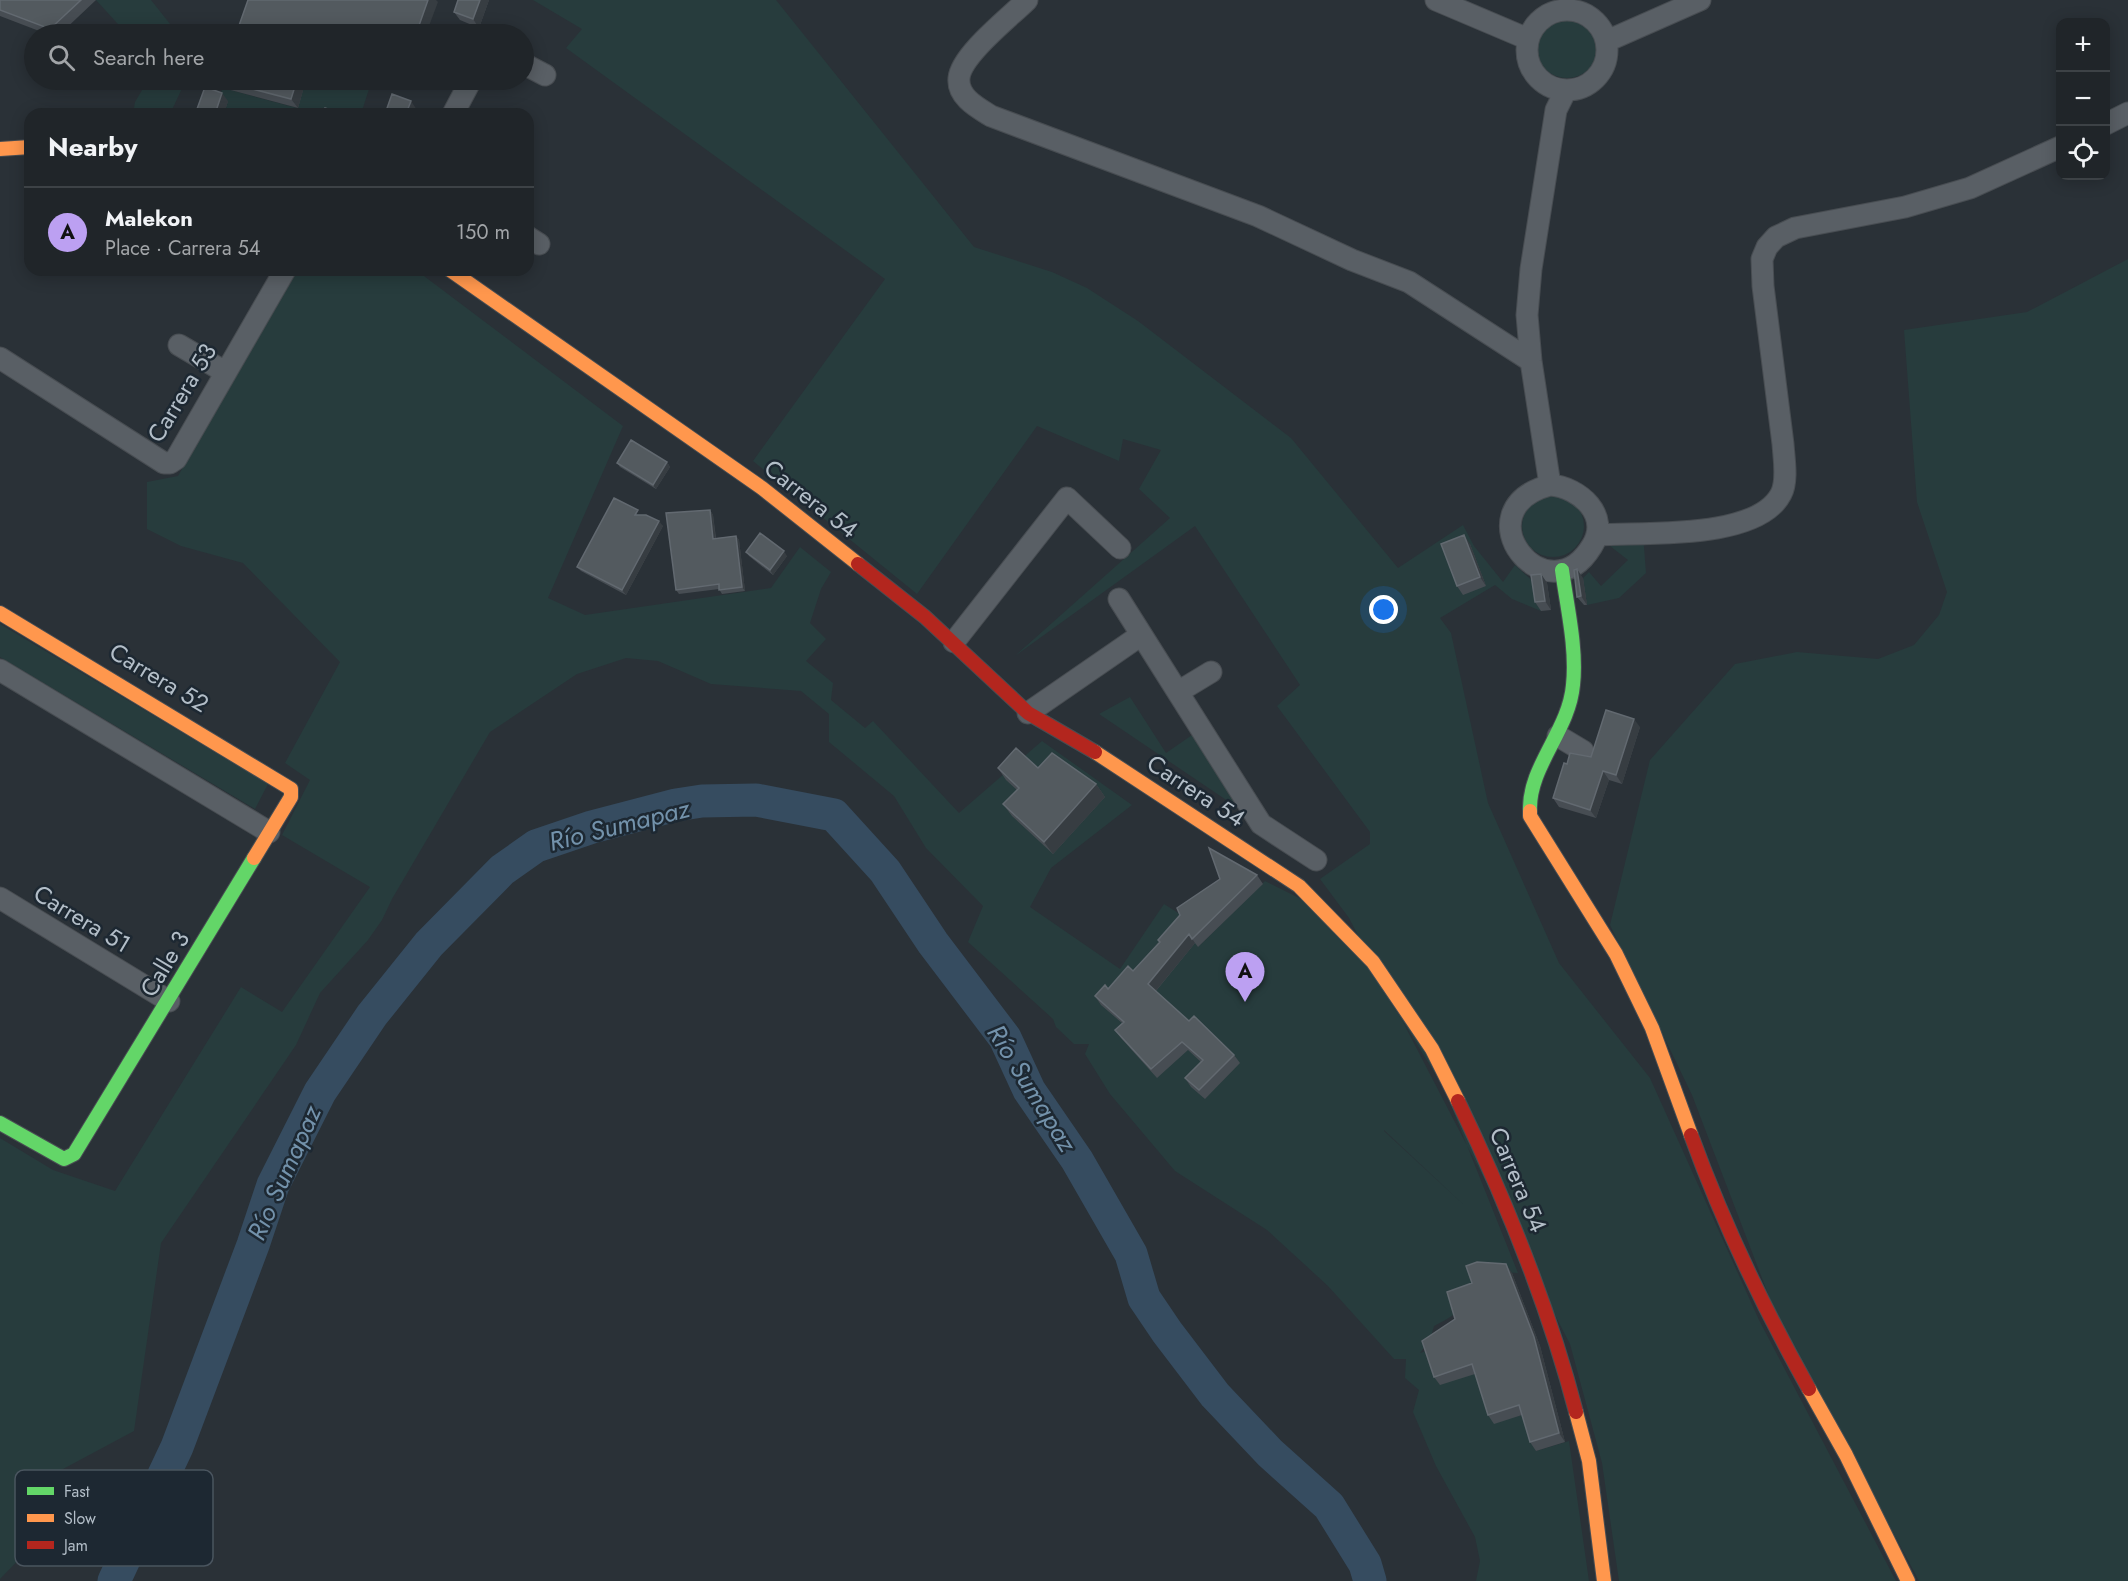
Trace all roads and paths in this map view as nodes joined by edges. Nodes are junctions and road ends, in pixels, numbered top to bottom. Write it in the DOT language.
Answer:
graph roads {
  1 [pos="1027,0"];
  2 [pos="1436,0"];
  3 [pos="1700,0"];
  4 [pos="1528,39"];
  5 [pos="1607,41"];
  6 [pos="534,69"];
  7 [pos="545,75"];
  8 [pos="466,90"];
  9 [pos="1566,90"];
  10 [pos="456,108"];
  11 [pos="2128,113"];
  12 [pos="2110,122"];
  13 [pos="24,147"];
  14 [pos="0,149"];
  15 [pos="2056,149"];
  16 [pos="281,276"];
  17 [pos="459,276"];
  18 [pos="179,345"];
  19 [pos="0,358"];
  20 [pos="1531,361"];
  21 [pos="225,372"];
  22 [pos="1550,485"];
  23 [pos="1598,535"];
  24 [pos="1120,548"];
  25 [pos="1562,570"];
  26 [pos="1119,599"];
  27 [pos="0,613"];
  28 [pos="1142,635"];
  29 [pos="954,642"];
  30 [pos="0,670"];
  31 [pos="1211,672"];
  32 [pos="1178,692"];
  33 [pos="1028,713"];
  34 [pos="1558,736"];
  35 [pos="1583,751"];
  36 [pos="291,789"];
  37 [pos="268,832"];
  38 [pos="1316,860"];
  39 [pos="0,898"];
  40 [pos="169,1001"];
  41 [pos="0,1123"];
  42 [pos="1604,1581"];
  43 [pos="1908,1581"];
  1 -- 20 [label="street"];
  2 -- 4 [label="street"];
  3 -- 5 [label="street"];
  4 -- 5 [label="street"];
  4 -- 9 [label="street"];
  5 -- 9 [label="street"];
  6 -- 7 [label="street"];
  8 -- 10 [label="street"];
  9 -- 20 [label="street"];
  11 -- 12 [label="street"];
  13 -- 14 [label="street"];
  15 -- 23 [label="street"];
  16 -- 21 [label="street, Carrera 53"];
  17 -- 29 [label="street, Carrera 54"];
  18 -- 21 [label="street"];
  19 -- 21 [label="street, Carrera 53"];
  20 -- 22 [label="street"];
  22 -- 23 [label="street"];
  22 -- 25 [label="street"];
  23 -- 25 [label="street"];
  24 -- 29 [label="street"];
  25 -- 34 [label="street"];
  26 -- 28 [label="street"];
  27 -- 36 [label="street, Carrera 52"];
  28 -- 32 [label="street"];
  28 -- 33 [label="street"];
  29 -- 33 [label="street, Carrera 54"];
  30 -- 37 [label="street"];
  31 -- 32 [label="street"];
  32 -- 38 [label="street"];
  33 -- 42 [label="street, Carrera 54"];
  34 -- 35 [label="street"];
  34 -- 43 [label="street"];
  36 -- 37 [label="street, Calle 3"];
  37 -- 40 [label="street, Calle 3"];
  39 -- 40 [label="street, Carrera 51"];
  40 -- 41 [label="street, Calle 3"];
}
